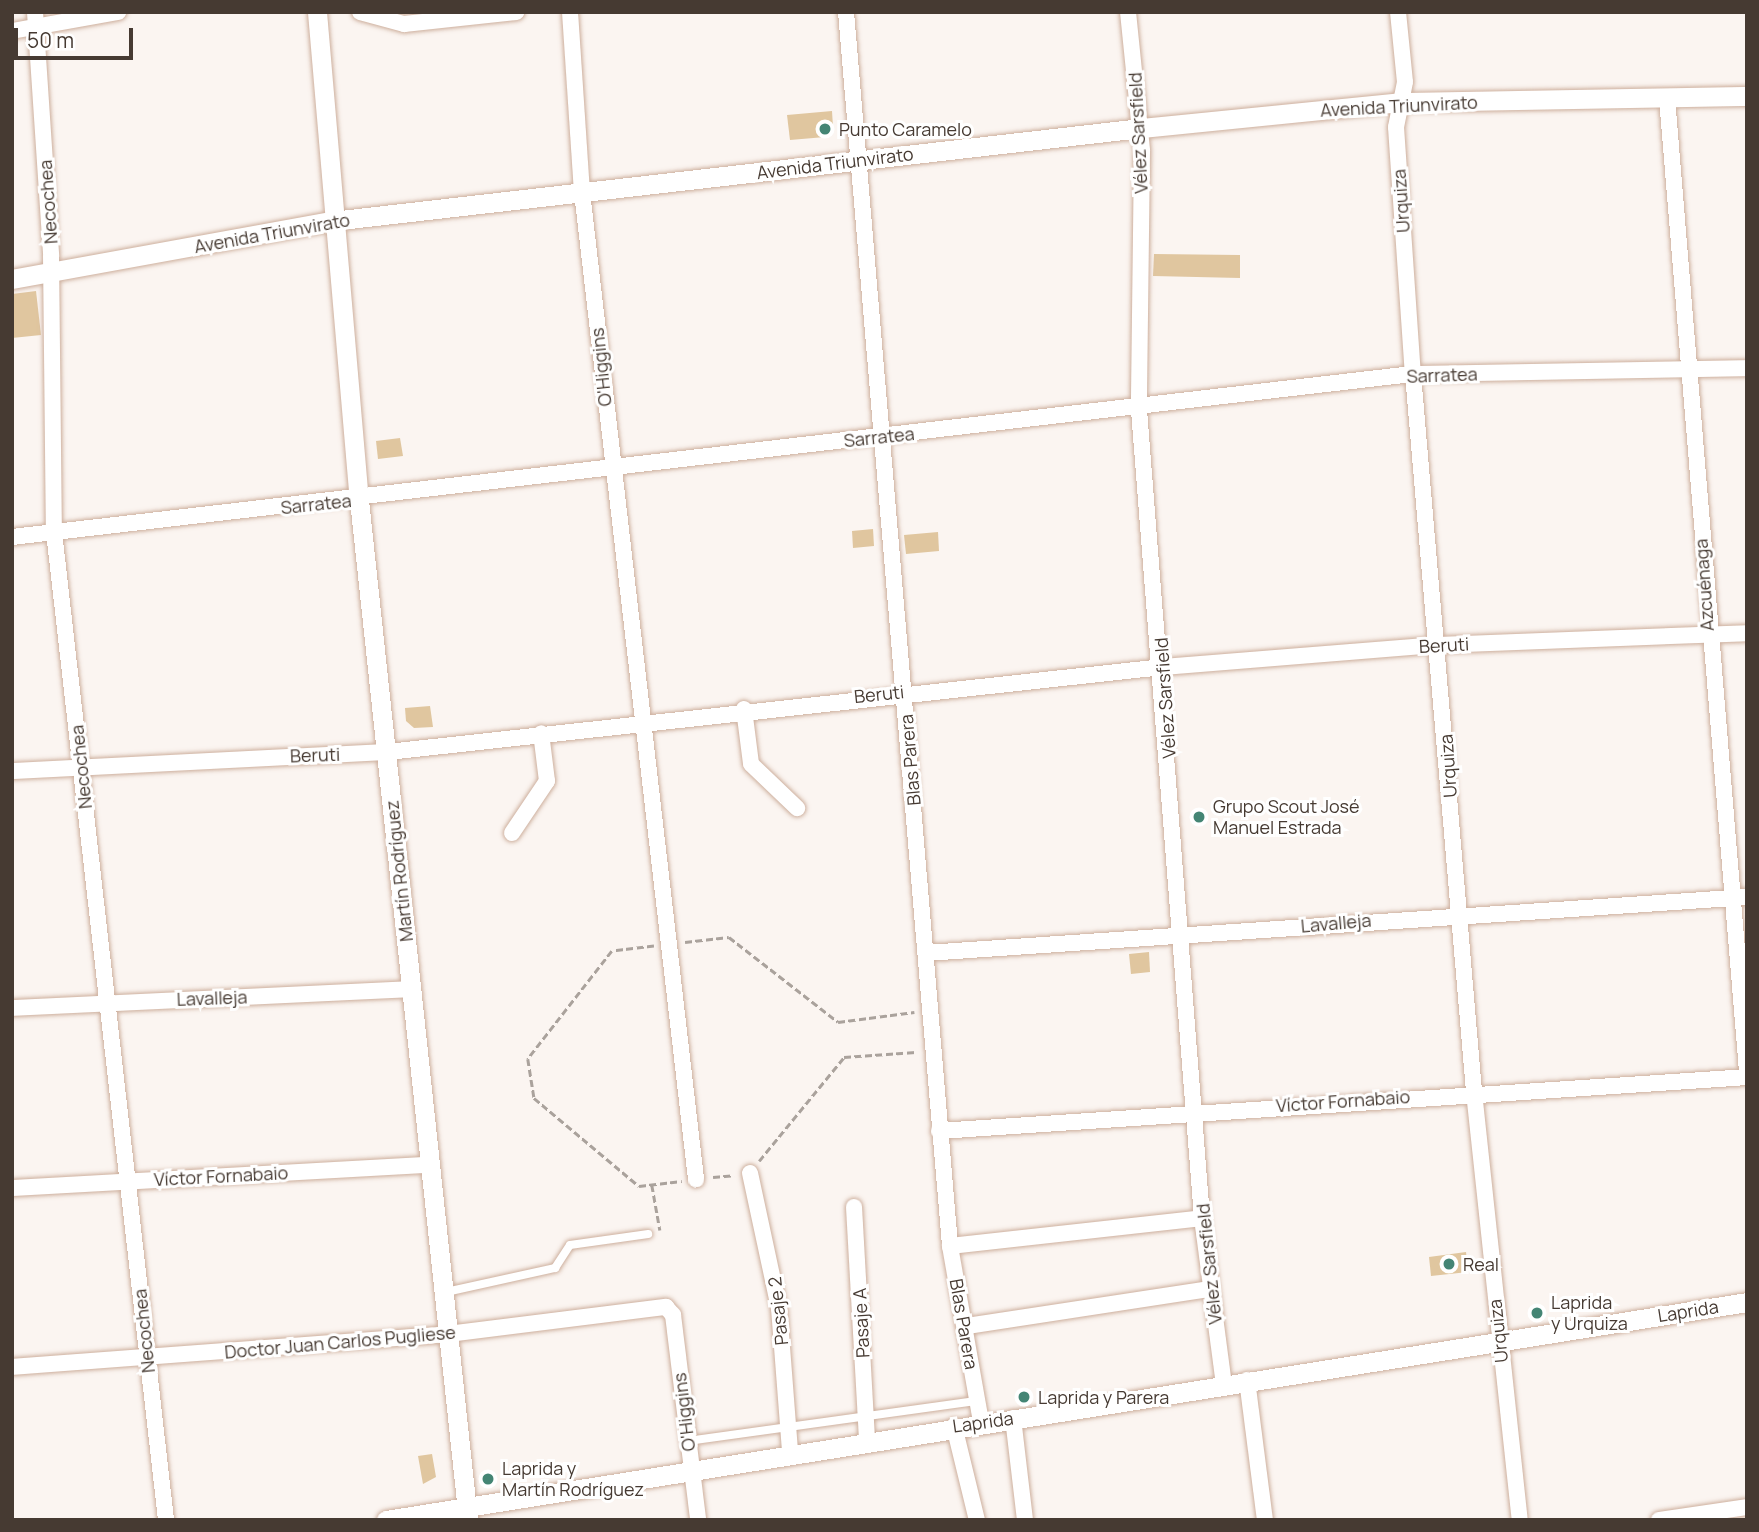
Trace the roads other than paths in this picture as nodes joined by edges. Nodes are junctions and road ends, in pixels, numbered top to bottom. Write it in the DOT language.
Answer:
graph roads {
  1 [pos="118,12"];
  2 [pos="317,12"];
  3 [pos="360,12"];
  4 [pos="516,12"];
  5 [pos="570,12"];
  6 [pos="846,12"];
  7 [pos="1128,12"];
  8 [pos="1398,12"];
  9 [pos="35,19"];
  10 [pos="12,31"];
  11 [pos="1747,96"];
  12 [pos="1667,98"];
  13 [pos="1401,102"];
  14 [pos="1141,128"];
  15 [pos="855,161"];
  16 [pos="582,192"];
  17 [pos="332,221"];
  18 [pos="50,272"];
  19 [pos="12,279"];
  20 [pos="1747,368"];
  21 [pos="1688,369"];
  22 [pos="1413,374"];
  23 [pos="1139,410"];
  24 [pos="881,437"];
  25 [pos="612,468"];
  26 [pos="359,500"];
  27 [pos="54,532"];
  28 [pos="12,537"];
  29 [pos="1747,633"];
  30 [pos="1708,634"];
  31 [pos="1438,645"];
  32 [pos="1163,667"];
  33 [pos="904,692"];
  34 [pos="744,709"];
  35 [pos="644,720"];
  36 [pos="541,733"];
  37 [pos="387,752"];
  38 [pos="81,764"];
  39 [pos="12,771"];
  40 [pos="797,808"];
  41 [pos="512,833"];
  42 [pos="1739,897"];
  43 [pos="1459,913"];
  44 [pos="1183,935"];
  45 [pos="926,953"];
  46 [pos="411,989"];
  47 [pos="106,1002"];
  48 [pos="12,1008"];
  49 [pos="1746,1062"];
  50 [pos="1747,1071"];
  51 [pos="1747,1077"];
  52 [pos="1474,1092"];
  53 [pos="1197,1112"];
  54 [pos="939,1131"];
  55 [pos="429,1165"];
  56 [pos="750,1173"];
  57 [pos="696,1179"];
  58 [pos="127,1181"];
  59 [pos="12,1188"];
  60 [pos="855,1208"];
  61 [pos="1202,1218"];
  62 [pos="648,1234"];
  63 [pos="950,1246"];
  64 [pos="1210,1289"];
  65 [pos="443,1292"];
  66 [pos="1747,1302"];
  67 [pos="666,1307"];
  68 [pos="967,1326"];
  69 [pos="448,1334"];
  70 [pos="1498,1340"];
  71 [pos="146,1358"];
  72 [pos="12,1367"];
  73 [pos="1247,1380"];
  74 [pos="1224,1384"];
  75 [pos="977,1401"];
  76 [pos="866,1417"];
  77 [pos="1013,1418"];
  78 [pos="981,1422"];
  79 [pos="954,1426"];
  80 [pos="788,1428"];
  81 [pos="867,1439"];
  82 [pos="688,1441"];
  83 [pos="790,1451"];
  84 [pos="691,1469"];
  85 [pos="1747,1507"];
  86 [pos="467,1513"];
  87 [pos="166,1520"];
  88 [pos="386,1520"];
  89 [pos="698,1520"];
  90 [pos="977,1520"];
  91 [pos="1025,1520"];
  92 [pos="1265,1520"];
  93 [pos="1520,1520"];
  94 [pos="1660,1520"];
  1 -- 9 [label="street"];
  2 -- 17 [label="street, Martín Rodríguez"];
  3 -- 4 [label="street"];
  5 -- 16 [label="street, O'Higgins"];
  6 -- 15 [label="street, Blas Parera"];
  7 -- 14 [label="street, Vélez Sarsfield"];
  8 -- 13 [label="street, Urquiza"];
  9 -- 10 [label="street"];
  9 -- 18 [label="street, Necochea"];
  11 -- 12 [label="street, Avenida Triunvirato"];
  12 -- 13 [label="street, Avenida Triunvirato"];
  12 -- 21 [label="street, Azcuénaga"];
  13 -- 14 [label="street, Avenida Triunvirato"];
  13 -- 22 [label="street, Urquiza"];
  14 -- 15 [label="street, Avenida Triunvirato"];
  14 -- 23 [label="street, Vélez Sarsfield"];
  15 -- 16 [label="street, Avenida Triunvirato"];
  15 -- 24 [label="street, Blas Parera"];
  16 -- 17 [label="street, Avenida Triunvirato"];
  16 -- 25 [label="street, O'Higgins"];
  17 -- 18 [label="street, Avenida Triunvirato"];
  17 -- 26 [label="street, Martín Rodríguez"];
  18 -- 19 [label="street, Avenida Triunvirato"];
  18 -- 27 [label="street, Necochea"];
  20 -- 21 [label="street, Sarratea"];
  21 -- 22 [label="street, Sarratea"];
  21 -- 30 [label="street, Azcuénaga"];
  22 -- 23 [label="street, Sarratea"];
  22 -- 31 [label="street, Urquiza"];
  23 -- 24 [label="street, Sarratea"];
  23 -- 32 [label="street, Vélez Sarsfield"];
  24 -- 25 [label="street, Sarratea"];
  24 -- 33 [label="street, Blas Parera"];
  25 -- 26 [label="street, Sarratea"];
  25 -- 35 [label="street, O'Higgins"];
  26 -- 27 [label="street, Sarratea"];
  26 -- 37 [label="street, Martín Rodríguez"];
  27 -- 28 [label="street, Sarratea"];
  27 -- 38 [label="street, Necochea"];
  29 -- 30 [label="street, Beruti"];
  30 -- 31 [label="street, Beruti"];
  30 -- 42 [label="street, Azcuénaga"];
  31 -- 32 [label="street, Beruti"];
  31 -- 43 [label="street, Urquiza"];
  32 -- 33 [label="street, Beruti"];
  32 -- 44 [label="street, Vélez Sarsfield"];
  33 -- 34 [label="street, Beruti"];
  33 -- 45 [label="street, Blas Parera"];
  34 -- 35 [label="street, Beruti"];
  34 -- 40 [label="street"];
  35 -- 36 [label="street, Beruti"];
  35 -- 57 [label="street, O'Higgins"];
  36 -- 37 [label="street, Beruti"];
  36 -- 41 [label="street"];
  37 -- 38 [label="street, Beruti"];
  37 -- 46 [label="street, Martín Rodríguez"];
  38 -- 39 [label="street, Beruti"];
  38 -- 47 [label="street, Necochea"];
  42 -- 43 [label="street, Lavalleja"];
  42 -- 49 [label="street, Azcuénaga"];
  43 -- 44 [label="street, Lavalleja"];
  43 -- 52 [label="street, Urquiza"];
  44 -- 45 [label="street, Lavalleja"];
  44 -- 53 [label="street, Vélez Sarsfield"];
  45 -- 54 [label="street, Blas Parera"];
  46 -- 47 [label="street, Lavalleja"];
  46 -- 55 [label="street, Martín Rodríguez"];
  47 -- 48 [label="street, Lavalleja"];
  47 -- 58 [label="street, Necochea"];
  49 -- 50 [label="street, Azcuénaga"];
  51 -- 52 [label="street, Víctor Fornabaio"];
  52 -- 53 [label="street, Víctor Fornabaio"];
  52 -- 70 [label="street, Urquiza"];
  53 -- 54 [label="street, Víctor Fornabaio"];
  53 -- 61 [label="street, Vélez Sarsfield"];
  54 -- 63 [label="street, Blas Parera"];
  55 -- 58 [label="street, Víctor Fornabaio"];
  55 -- 65 [label="street, Martín Rodríguez"];
  56 -- 80 [label="street, Pasaje 2"];
  58 -- 59 [label="street, Víctor Fornabaio"];
  58 -- 71 [label="street, Necochea"];
  60 -- 76 [label="street, Pasaje A"];
  61 -- 63 [label="street"];
  61 -- 64 [label="street, Vélez Sarsfield"];
  62 -- 65 [label="lane"];
  63 -- 68 [label="street, Blas Parera"];
  64 -- 68 [label="street"];
  64 -- 74 [label="street, Vélez Sarsfield"];
  65 -- 69 [label="street, Martín Rodríguez"];
  66 -- 70 [label="street, Laprida"];
  67 -- 69 [label="street, Doctor Juan Carlos Pugliese"];
  67 -- 82 [label="street, O'Higgins"];
  68 -- 75 [label="street, Blas Parera"];
  69 -- 71 [label="street, Doctor Juan Carlos Pugliese"];
  69 -- 86 [label="street, Martín Rodríguez"];
  70 -- 73 [label="street, Laprida"];
  70 -- 93 [label="street, Urquiza"];
  71 -- 72 [label="street, Doctor Juan Carlos Pugliese"];
  71 -- 87 [label="street, Necochea"];
  73 -- 74 [label="street, Laprida"];
  73 -- 92 [label="street"];
  74 -- 77 [label="street, Laprida"];
  75 -- 76 [label="lane"];
  75 -- 78 [label="street, Blas Parera"];
  76 -- 80 [label="lane"];
  76 -- 81 [label="street, Pasaje A"];
  77 -- 78 [label="street, Laprida"];
  77 -- 91 [label="street"];
  78 -- 79 [label="street, Laprida"];
  79 -- 81 [label="street, Laprida"];
  79 -- 90 [label="street"];
  80 -- 82 [label="lane"];
  80 -- 83 [label="street, Pasaje 2"];
  81 -- 83 [label="street, Laprida"];
  82 -- 84 [label="street, O'Higgins"];
  83 -- 84 [label="street, Laprida"];
  84 -- 86 [label="street, Laprida"];
  84 -- 89 [label="street, O'Higgins"];
  85 -- 94 [label="street"];
  86 -- 88 [label="street, Laprida"];
}
